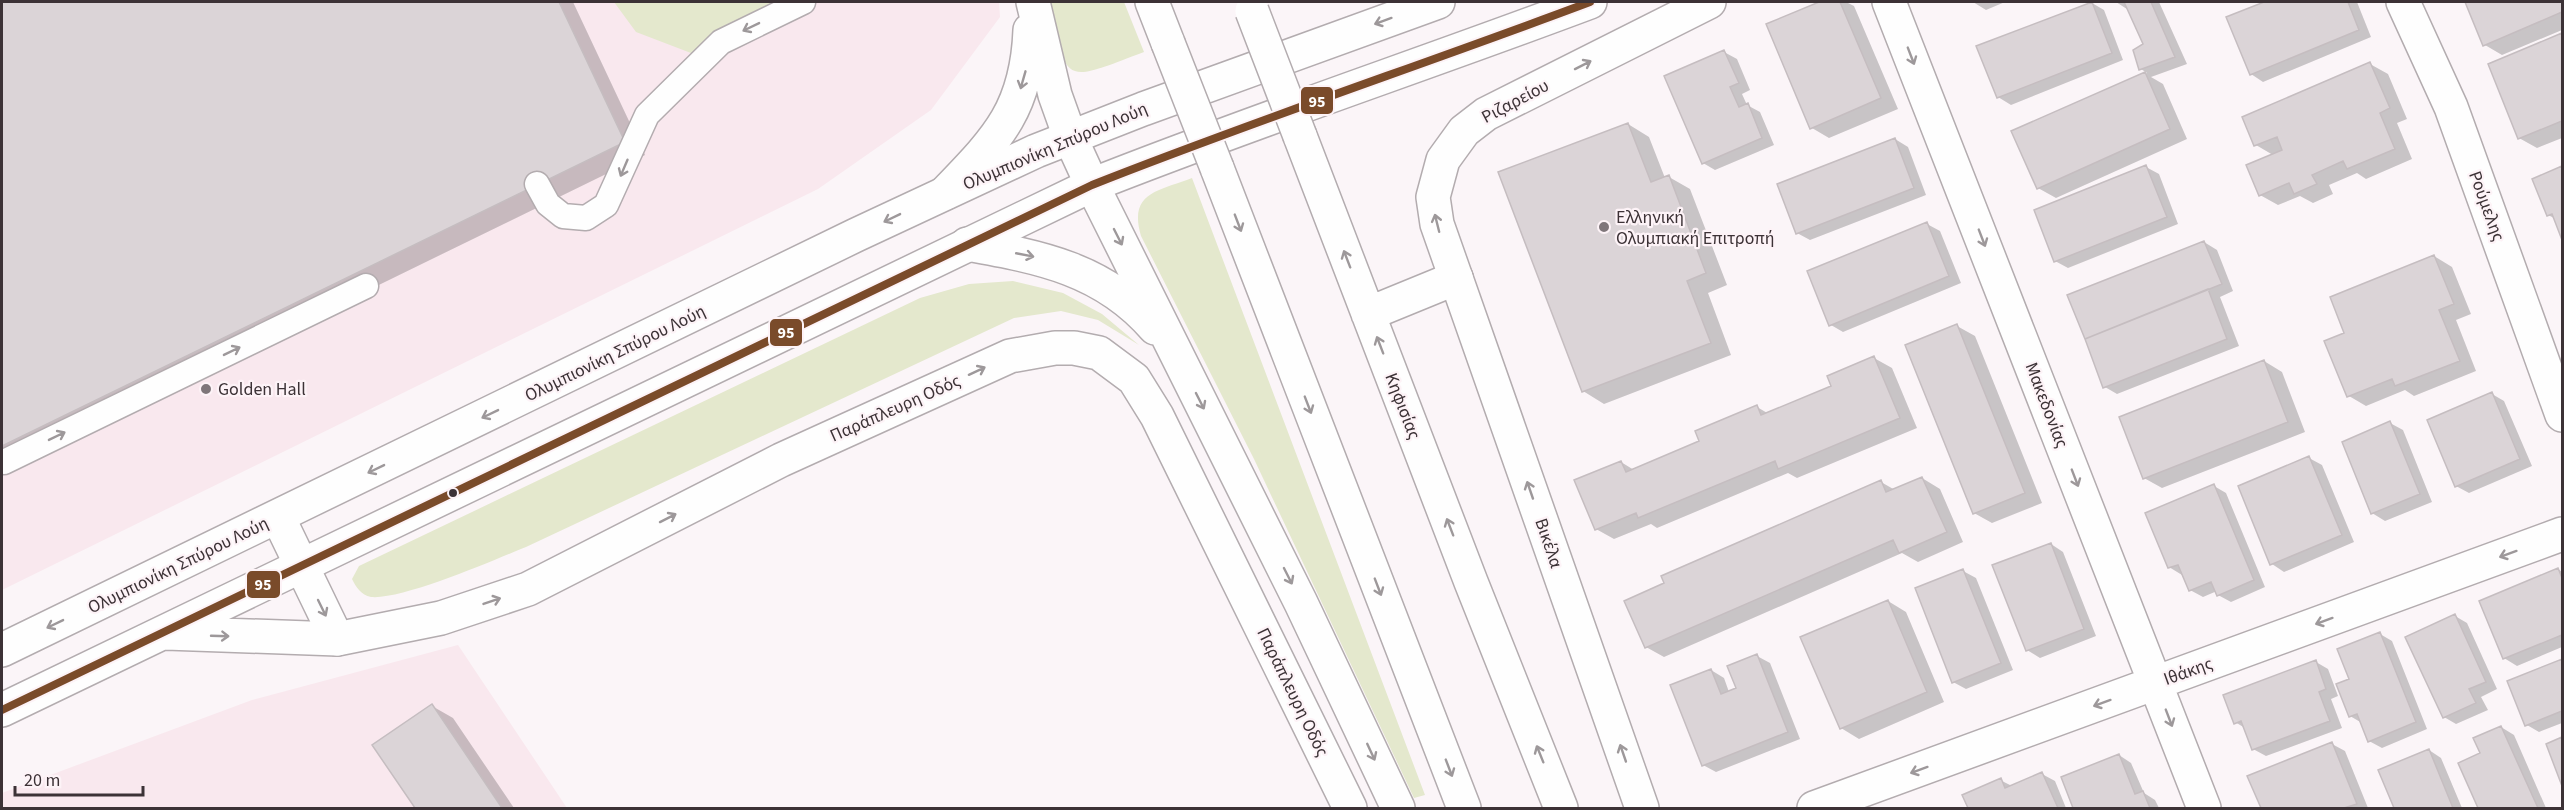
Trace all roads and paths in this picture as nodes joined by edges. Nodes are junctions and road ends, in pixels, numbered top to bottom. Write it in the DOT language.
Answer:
graph roads {
  1 [pos="803,2"];
  2 [pos="1032,2"];
  3 [pos="1152,2"];
  4 [pos="1438,2"];
  5 [pos="1590,2"];
  6 [pos="1709,2"];
  7 [pos="1889,2"];
  8 [pos="2403,2"];
  9 [pos="1250,6"];
  10 [pos="1070,137"];
  11 [pos="537,184"];
  12 [pos="1092,185"];
  13 [pos="945,193"];
  14 [pos="967,244"];
  15 [pos="1456,278"];
  16 [pos="366,286"];
  17 [pos="1368,314"];
  18 [pos="1174,349"];
  19 [pos="2562,415"];
  20 [pos="4,462"];
  21 [pos="278,517"];
  22 [pos="2562,534"];
  23 [pos="301,566"];
  24 [pos="161,633"];
  25 [pos="337,639"];
  26 [pos="2,650"];
  27 [pos="2155,683"];
  28 [pos="2,710"];
  29 [pos="1350,808"];
  30 [pos="1398,808"];
  31 [pos="1464,808"];
  32 [pos="1562,808"];
  33 [pos="1642,808"];
  34 [pos="1815,808"];
  35 [pos="2204,808"];
  1 -- 11 [label="lane, one-way"];
  2 -- 10 [label="main road"];
  2 -- 13 [label="main road, one-way"];
  3 -- 31 [label="main road, one-way, bridge"];
  4 -- 10 [label="main road, Ολυμπιονίκη Σπύρου Λούη, one-way"];
  5 -- 12 [label="main road"];
  15 -- 6 [label="main road, Ριζαρείου, one-way"];
  7 -- 27 [label="main road, Μακεδονίας, one-way"];
  8 -- 19 [label="main road, Ρούμελης"];
  17 -- 9 [label="main road, Κηφισίας, one-way, bridge"];
  10 -- 12 [label="main road"];
  10 -- 13 [label="main road, Ολυμπιονίκη Σπύρου Λούη"];
  12 -- 14 [label="main road"];
  12 -- 18 [label="main road, one-way"];
  13 -- 21 [label="main road, Ολυμπιονίκη Σπύρου Λούη, one-way"];
  14 -- 18 [label="main road, one-way"];
  14 -- 23 [label="main road"];
  15 -- 17 [label="main road"];
  33 -- 15 [label="main road, Βικέλα, one-way"];
  20 -- 16 [label="lane, one-way"];
  32 -- 17 [label="main road, Κηφισίας, one-way"];
  18 -- 30 [label="main road, one-way"];
  21 -- 23 [label="main road"];
  21 -- 26 [label="main road, Ολυμπιονίκη Σπύρου Λούη, one-way"];
  22 -- 27 [label="main road, Ιθάκης, one-way"];
  23 -- 24 [label="main road"];
  23 -- 25 [label="main road, one-way"];
  24 -- 25 [label="main road, Παράπλευρη Οδός, one-way"];
  24 -- 28 [label="main road"];
  25 -- 29 [label="main road, Παράπλευρη Οδός, one-way"];
  27 -- 34 [label="main road, Ιθάκης, one-way"];
  27 -- 35 [label="main road, Μακεδονίας, one-way"];
}
